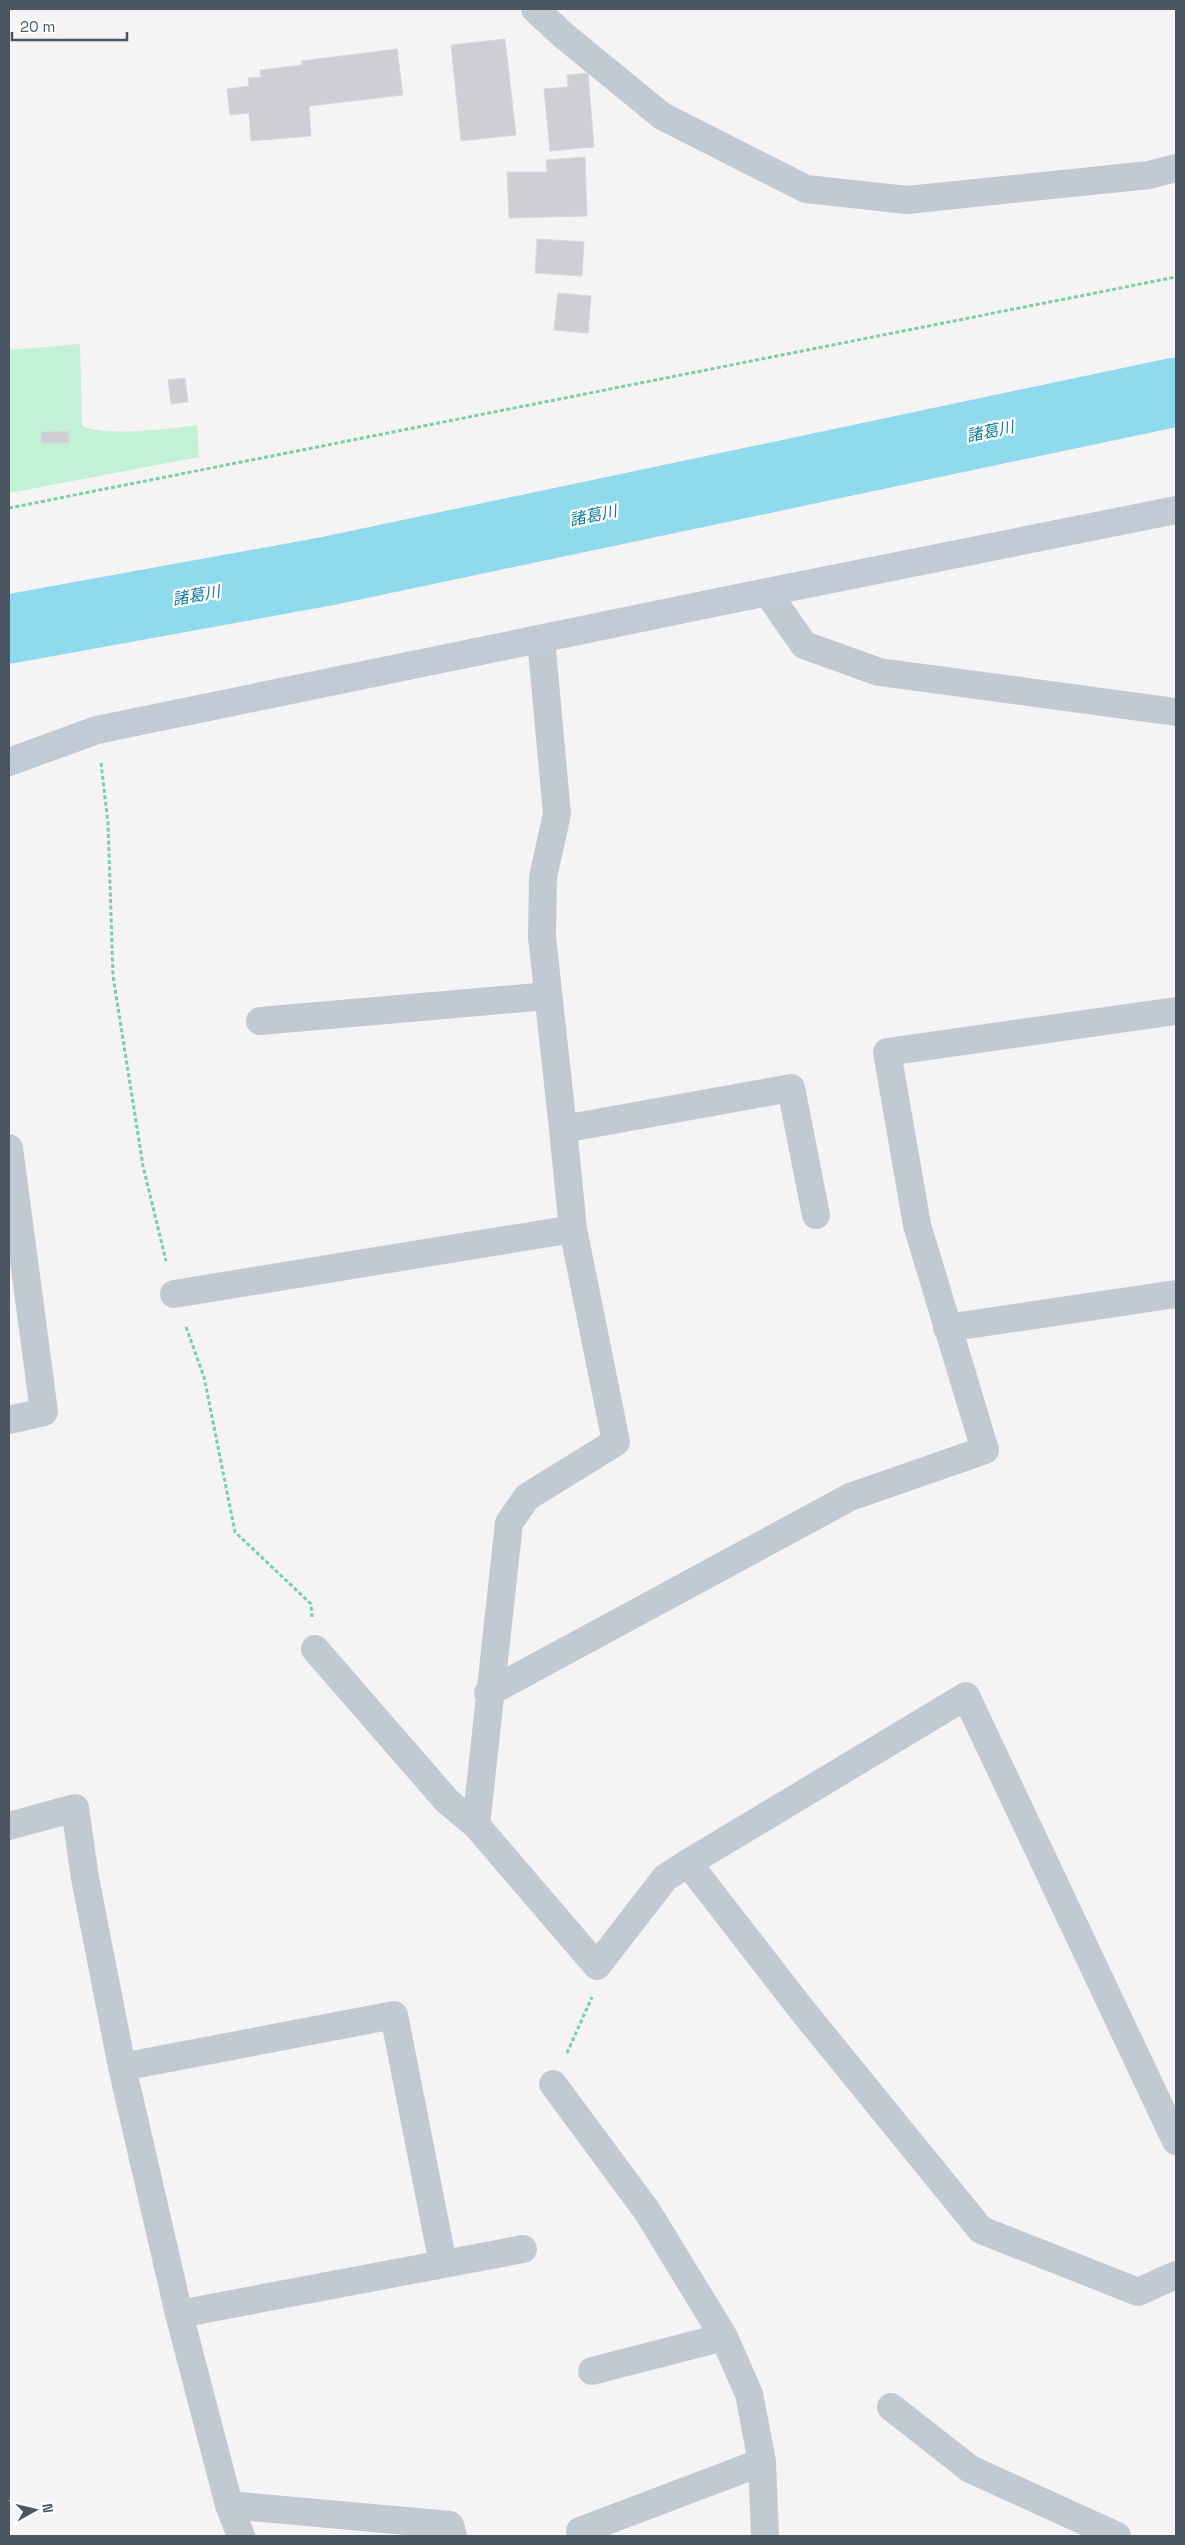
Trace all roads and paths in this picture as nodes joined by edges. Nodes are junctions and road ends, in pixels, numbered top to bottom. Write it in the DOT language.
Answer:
graph roads {
  1 [pos="535,9"];
  2 [pos="1176,168"];
  3 [pos="1176,277"];
  4 [pos="9,508"];
  5 [pos="1176,510"];
  6 [pos="767,592"];
  7 [pos="541,639"];
  8 [pos="1176,712"];
  9 [pos="97,730"];
  10 [pos="9,762"];
  11 [pos="548,996"];
  12 [pos="1176,1011"];
  13 [pos="260,1021"];
  14 [pos="563,1129"];
  15 [pos="9,1148"];
  16 [pos="816,1215"];
  17 [pos="573,1229"];
  18 [pos="174,1294"];
  19 [pos="1176,1294"];
  20 [pos="947,1328"];
  21 [pos="9,1420"];
  22 [pos="315,1650"];
  23 [pos="488,1693"];
  24 [pos="476,1825"];
  25 [pos="9,1826"];
  26 [pos="688,1863"];
  27 [pos="597,1966"];
  28 [pos="122,2067"];
  29 [pos="553,2084"];
  30 [pos="1176,2141"];
  31 [pos="523,2249"];
  32 [pos="443,2264"];
  33 [pos="1176,2275"];
  34 [pos="179,2314"];
  35 [pos="724,2337"];
  36 [pos="592,2372"];
  37 [pos="891,2407"];
  38 [pos="762,2462"];
  39 [pos="229,2505"];
  40 [pos="580,2531"];
  41 [pos="241,2536"];
  42 [pos="453,2536"];
  43 [pos="765,2536"];
  44 [pos="1117,2536"];
  1 -- 2 [label="street"];
  3 -- 4 [label="path"];
  5 -- 6 [label="street"];
  6 -- 7 [label="street"];
  6 -- 8 [label="street"];
  7 -- 9 [label="street"];
  7 -- 11 [label="street"];
  9 -- 10 [label="street"];
  9 -- 18 [label="path"];
  11 -- 13 [label="street"];
  11 -- 14 [label="street"];
  12 -- 20 [label="street"];
  14 -- 16 [label="street"];
  14 -- 17 [label="street"];
  15 -- 21 [label="street"];
  17 -- 18 [label="street"];
  17 -- 23 [label="street"];
  18 -- 22 [label="path"];
  19 -- 20 [label="street"];
  20 -- 23 [label="street"];
  22 -- 24 [label="street"];
  23 -- 24 [label="street"];
  24 -- 27 [label="street"];
  25 -- 28 [label="street"];
  26 -- 27 [label="street"];
  26 -- 30 [label="street"];
  26 -- 33 [label="street"];
  27 -- 29 [label="path"];
  28 -- 32 [label="street"];
  28 -- 34 [label="street"];
  29 -- 35 [label="street"];
  31 -- 32 [label="street"];
  32 -- 34 [label="street"];
  34 -- 39 [label="street"];
  35 -- 36 [label="street"];
  35 -- 38 [label="street"];
  37 -- 44 [label="street"];
  38 -- 40 [label="street"];
  38 -- 43 [label="street"];
  39 -- 41 [label="street"];
  39 -- 42 [label="street"];
}
